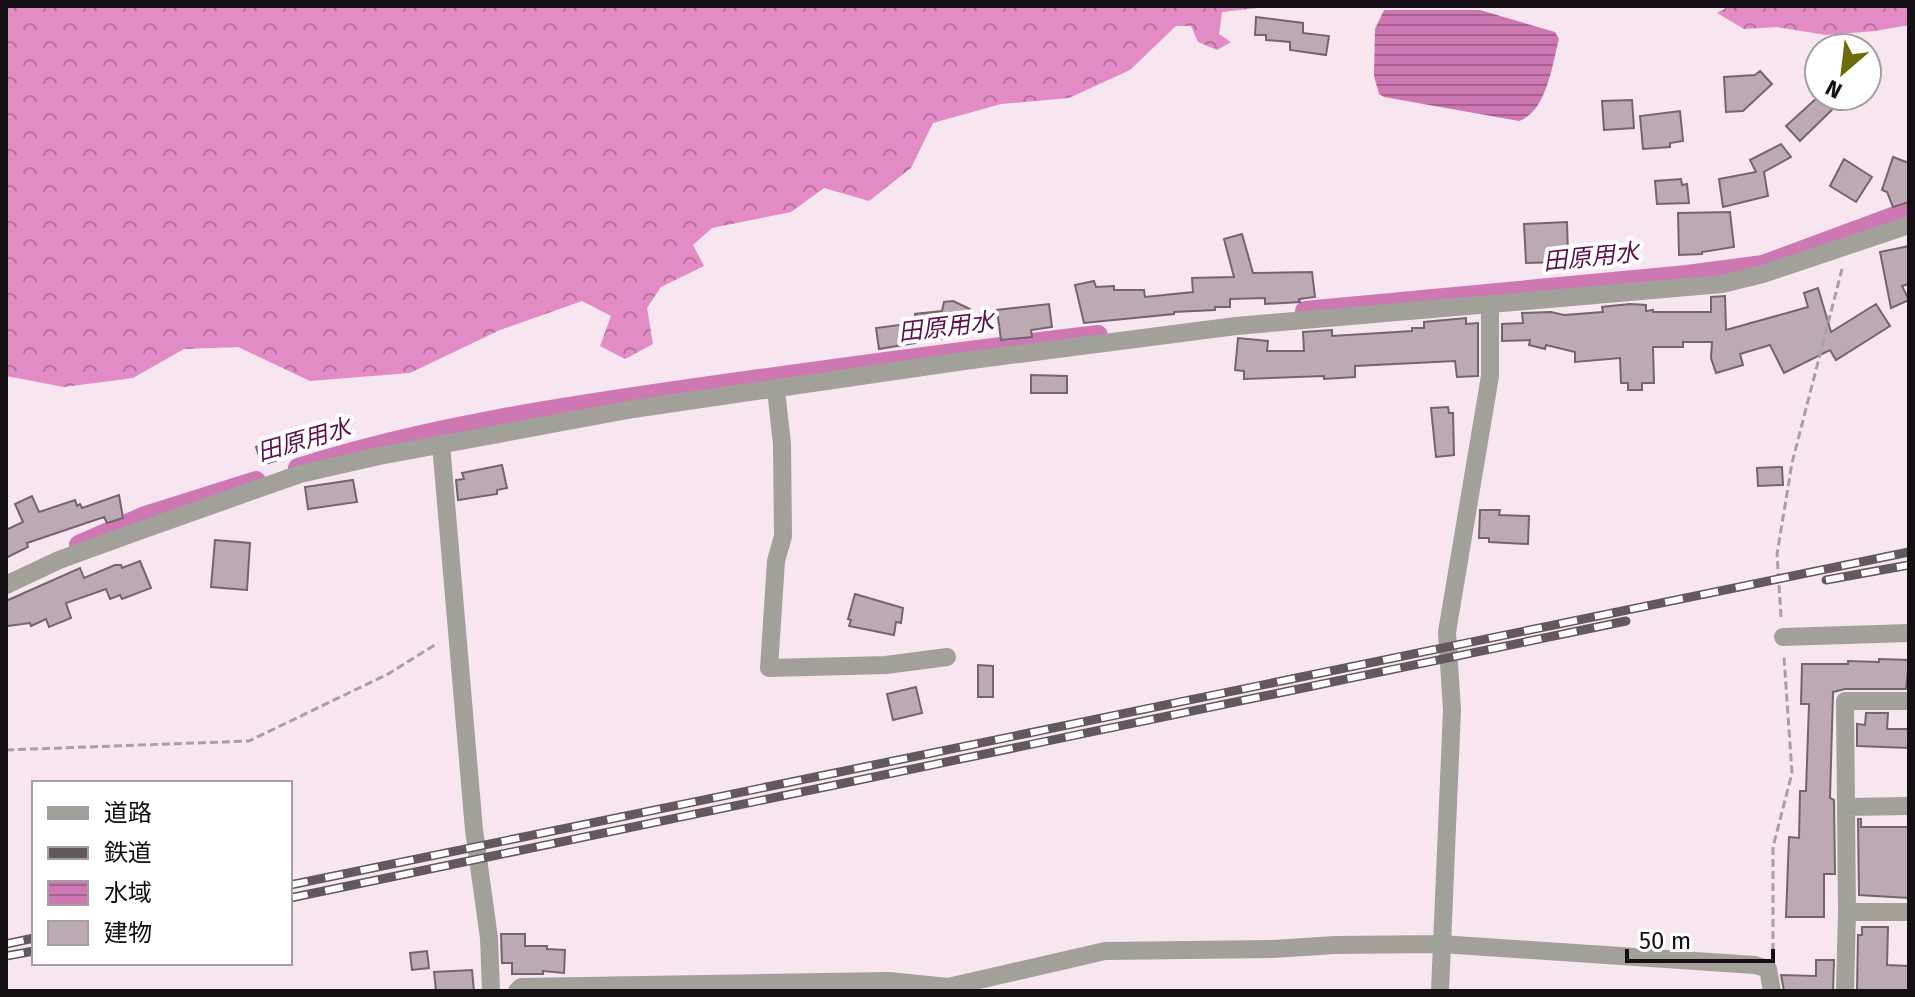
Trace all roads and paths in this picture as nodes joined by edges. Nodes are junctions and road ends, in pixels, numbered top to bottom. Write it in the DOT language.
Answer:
graph roads {
  1 [pos="1909,225"];
  2 [pos="1847,247"];
  3 [pos="1490,304"];
  4 [pos="776,390"];
  5 [pos="441,444"];
  6 [pos="6,585"];
  7 [pos="1909,633"];
  8 [pos="1783,637"];
  9 [pos="457,639"];
  10 [pos="947,657"];
  11 [pos="1909,701"];
  12 [pos="6,750"];
  13 [pos="1909,806"];
  14 [pos="1846,807"];
  15 [pos="1847,912"];
  16 [pos="1909,912"];
  17 [pos="1441,944"];
  18 [pos="1768,969"];
  19 [pos="948,989"];
  20 [pos="491,991"];
  21 [pos="517,991"];
  22 [pos="1440,991"];
  23 [pos="1772,991"];
  24 [pos="1845,991"];
  1 -- 2 [label="street"];
  2 -- 3 [label="street"];
  2 -- 8 [label="path"];
  3 -- 4 [label="street"];
  3 -- 17 [label="street"];
  4 -- 5 [label="street"];
  4 -- 10 [label="street"];
  5 -- 6 [label="street"];
  5 -- 9 [label="street"];
  7 -- 8 [label="street"];
  8 -- 18 [label="path"];
  9 -- 12 [label="path"];
  9 -- 20 [label="street"];
  11 -- 14 [label="street"];
  13 -- 14 [label="street"];
  14 -- 15 [label="street"];
  15 -- 16 [label="street"];
  15 -- 24 [label="street"];
  17 -- 18 [label="street"];
  17 -- 19 [label="street"];
  17 -- 22 [label="street"];
  18 -- 23 [label="street"];
  19 -- 21 [label="street"];
}
